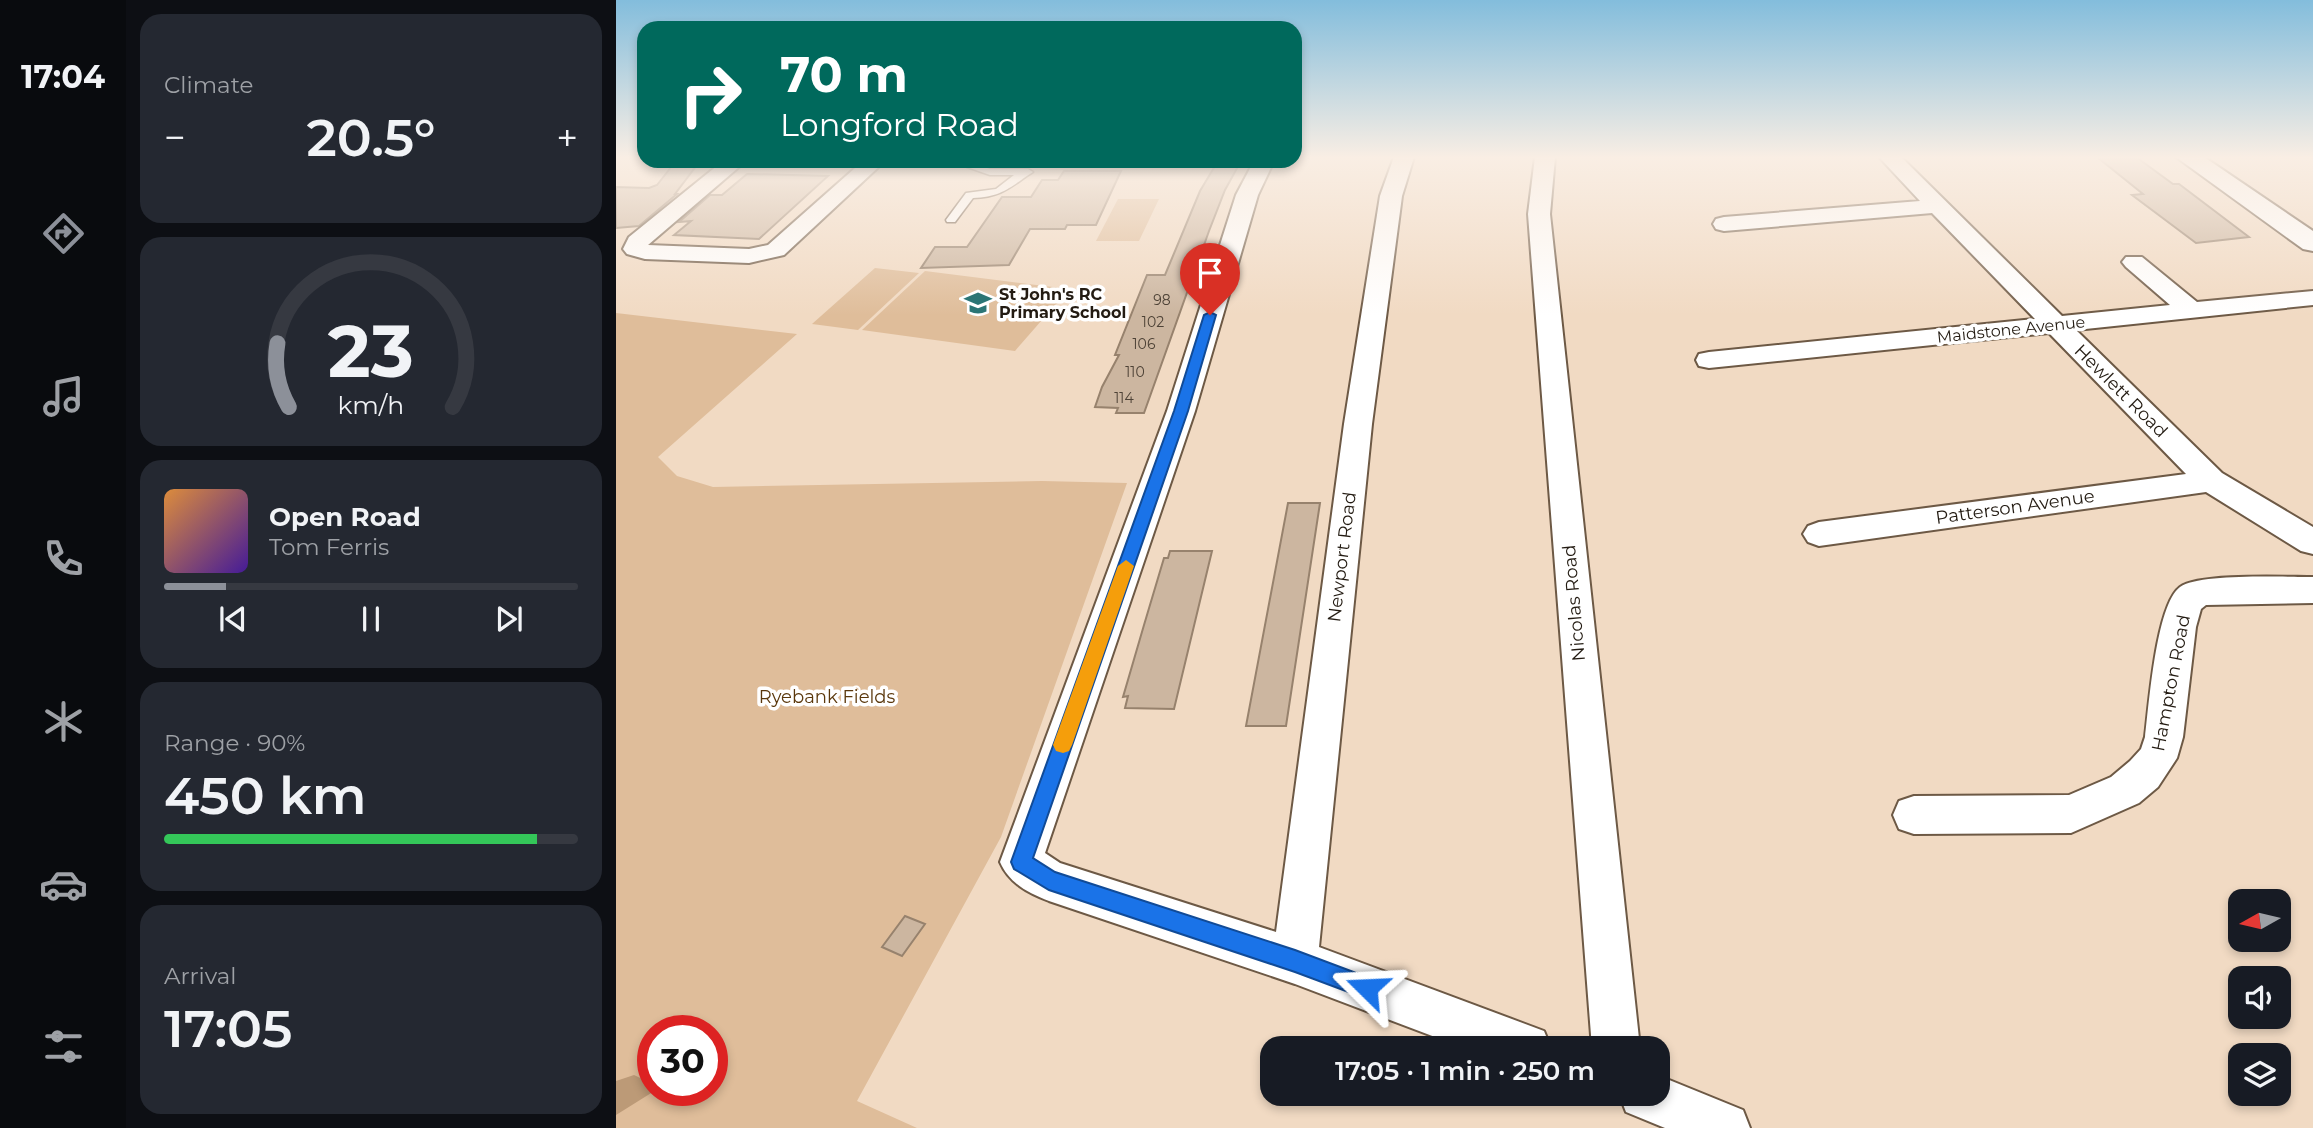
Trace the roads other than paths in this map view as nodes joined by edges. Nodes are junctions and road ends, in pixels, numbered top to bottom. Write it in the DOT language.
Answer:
graph roads {
  1 [pos="677,210"];
  2 [pos="821,210"];
  3 [pos="959,210"];
  4 [pos="1243,210"];
  5 [pos="1389,210"];
  6 [pos="1540,210"];
  7 [pos="1893,210"];
  8 [pos="1940,210"];
  9 [pos="2265,210"];
  10 [pos="951,220"];
  11 [pos="1724,224"];
  12 [pos="2313,243"];
  13 [pos="2134,262"];
  14 [pos="2313,298"];
  15 [pos="2192,311"];
  16 [pos="2054,325"];
  17 [pos="1709,360"];
  18 [pos="2211,481"];
  19 [pos="1819,534"];
  20 [pos="2313,542"];
  21 [pos="2313,590"];
  22 [pos="1914,815"];
  23 [pos="1295,961"];
  24 [pos="1495,1036"];
  25 [pos="1615,1036"];
  26 [pos="1670,1105"];
  27 [pos="1725,1128"];
  1 -- 2 [label="street"];
  3 -- 10 [label="lane"];
  4 -- 23 [label="street"];
  5 -- 23 [label="street, Newport Road"];
  6 -- 25 [label="street, Nicolas Road"];
  7 -- 11 [label="street"];
  8 -- 16 [label="street, Hewlett Road"];
  9 -- 12 [label="highway"];
  13 -- 15 [label="street"];
  14 -- 15 [label="street, Maidstone Avenue"];
  15 -- 16 [label="street, Maidstone Avenue"];
  16 -- 17 [label="street, Maidstone Avenue"];
  16 -- 18 [label="street, Hewlett Road"];
  18 -- 19 [label="street, Patterson Avenue"];
  18 -- 20 [label="street, Hewlett Road"];
  21 -- 22 [label="street, Hampton Road"];
  23 -- 24 [label="street"];
  26 -- 27 [label="street"];
}
